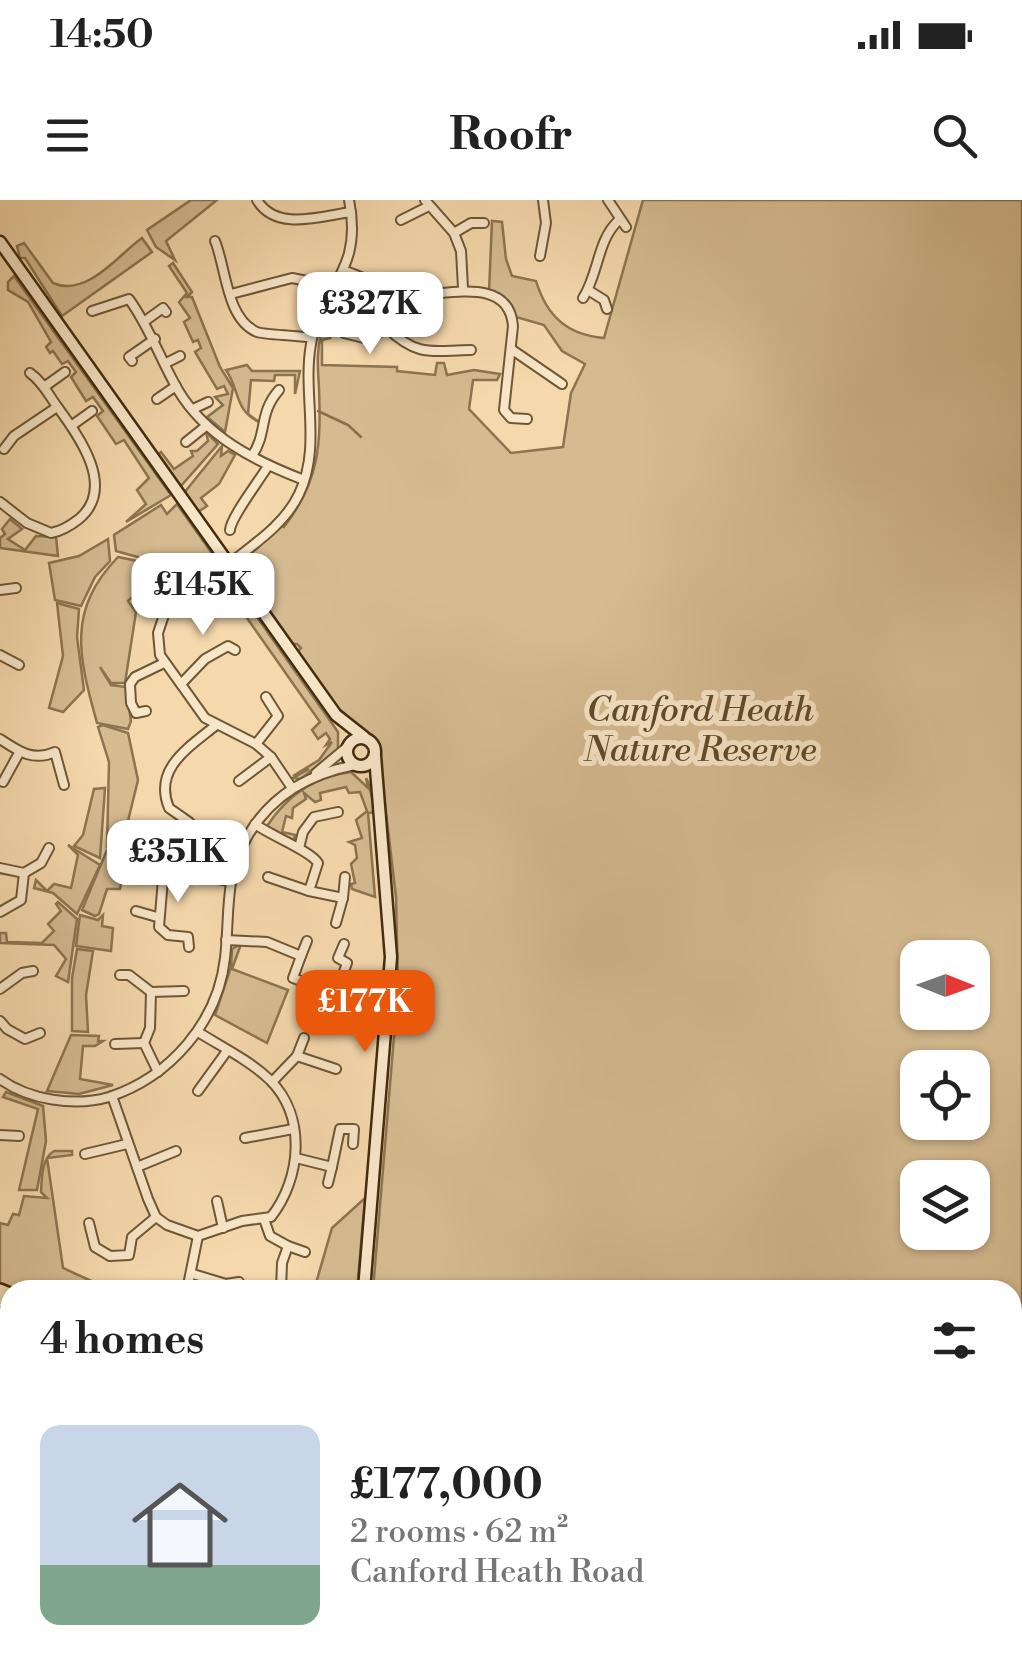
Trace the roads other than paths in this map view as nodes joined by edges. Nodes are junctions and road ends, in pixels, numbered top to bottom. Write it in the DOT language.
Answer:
graph roads {
  1 [pos="257,200"];
  2 [pos="349,200"];
  3 [pos="543,200"];
  4 [pos="608,200"];
  5 [pos="427,203"];
  6 [pos="352,212"];
  7 [pos="401,220"];
  8 [pos="484,223"];
  9 [pos="454,233"];
  10 [pos="0,242"];
  11 [pos="215,242"];
  12 [pos="538,250"];
  13 [pos="345,271"];
  14 [pos="312,282"];
  15 [pos="463,288"];
  16 [pos="402,293"];
  17 [pos="231,294"];
  18 [pos="92,310"];
  19 [pos="607,310"];
  20 [pos="166,312"];
  21 [pos="145,321"];
  22 [pos="387,328"];
  23 [pos="344,334"];
  24 [pos="155,338"];
  25 [pos="312,338"];
  26 [pos="511,349"];
  27 [pos="471,350"];
  28 [pos="180,356"];
  29 [pos="132,361"];
  30 [pos="166,364"];
  31 [pos="65,372"];
  32 [pos="30,373"];
  33 [pos="555,383"];
  34 [pos="176,386"];
  35 [pos="44,387"];
  36 [pos="279,390"];
  37 [pos="157,399"];
  38 [pos="208,402"];
  39 [pos="57,407"];
  40 [pos="192,409"];
  41 [pos="92,411"];
  42 [pos="526,420"];
  43 [pos="71,426"];
  44 [pos="206,426"];
  45 [pos="186,442"];
  46 [pos="1,451"];
  47 [pos="252,456"];
  48 [pos="268,466"];
  49 [pos="304,480"];
  50 [pos="0,502"];
  51 [pos="230,530"];
  52 [pos="229,564"];
  53 [pos="208,576"];
  54 [pos="16,588"];
  55 [pos="0,590"];
  56 [pos="231,645"];
  57 [pos="0,655"];
  58 [pos="164,663"];
  59 [pos="20,665"];
  60 [pos="180,684"];
  61 [pos="266,696"];
  62 [pos="138,715"];
  63 [pos="336,715"];
  64 [pos="215,726"];
  65 [pos="364,738"];
  66 [pos="0,739"];
  67 [pos="256,744"];
  68 [pos="348,746"];
  69 [pos="67,749"];
  70 [pos="56,752"];
  71 [pos="18,754"];
  72 [pos="271,756"];
  73 [pos="375,756"];
  74 [pos="357,766"];
  75 [pos="312,776"];
  76 [pos="239,781"];
  77 [pos="3,782"];
  78 [pos="64,785"];
  79 [pos="292,788"];
  80 [pos="168,808"];
  81 [pos="338,812"];
  82 [pos="158,816"];
  83 [pos="380,819"];
  84 [pos="255,824"];
  85 [pos="49,848"];
  86 [pos="300,848"];
  87 [pos="0,868"];
  88 [pos="24,873"];
  89 [pos="198,874"];
  90 [pos="268,877"];
  91 [pos="346,878"];
  92 [pos="230,881"];
  93 [pos="310,891"];
  94 [pos="344,898"];
  95 [pos="136,911"];
  96 [pos="0,912"];
  97 [pos="157,917"];
  98 [pos="336,923"];
  99 [pos="189,937"];
  100 [pos="226,940"];
  101 [pos="307,942"];
  102 [pos="344,944"];
  103 [pos="301,956"];
  104 [pos="33,971"];
  105 [pos="120,975"];
  106 [pos="0,990"];
  107 [pos="184,991"];
  108 [pos="151,992"];
  109 [pos="336,994"];
  110 [pos="0,1021"];
  111 [pos="337,1022"];
  112 [pos="198,1032"];
  113 [pos="40,1033"];
  114 [pos="304,1038"];
  115 [pos="144,1043"];
  116 [pos="115,1044"];
  117 [pos="227,1050"];
  118 [pos="298,1056"];
  119 [pos="332,1064"];
  120 [pos="158,1072"];
  121 [pos="272,1082"];
  122 [pos="2,1084"];
  123 [pos="198,1091"];
  124 [pos="112,1096"];
  125 [pos="294,1130"];
  126 [pos="0,1136"];
  127 [pos="19,1136"];
  128 [pos="246,1138"];
  129 [pos="127,1144"];
  130 [pos="353,1144"];
  131 [pos="176,1151"];
  132 [pos="84,1154"];
  133 [pos="296,1158"];
  134 [pos="332,1167"];
  135 [pos="137,1168"];
  136 [pos="328,1183"];
  137 [pos="217,1202"];
  138 [pos="156,1216"];
  139 [pos="264,1220"];
  140 [pos="89,1223"];
  141 [pos="223,1228"];
  142 [pos="198,1236"];
  143 [pos="288,1246"];
  144 [pos="305,1252"];
  145 [pos="193,1274"];
  146 [pos="191,1280"];
  147 [pos="213,1280"];
  148 [pos="282,1280"];
  149 [pos="365,1280"];
  1 -- 6 [label="street"];
  2 -- 6 [label="street"];
  3 -- 12 [label="street"];
  4 -- 19 [label="street"];
  5 -- 7 [label="street"];
  5 -- 9 [label="street"];
  6 -- 13 [label="street"];
  8 -- 9 [label="street"];
  9 -- 15 [label="street"];
  10 -- 52 [label="main road"];
  11 -- 17 [label="street"];
  13 -- 16 [label="street"];
  13 -- 25 [label="street"];
  14 -- 17 [label="street"];
  15 -- 16 [label="street"];
  15 -- 26 [label="street"];
  16 -- 22 [label="street"];
  17 -- 25 [label="street"];
  18 -- 21 [label="street"];
  20 -- 21 [label="street"];
  21 -- 24 [label="street"];
  22 -- 23 [label="street"];
  22 -- 27 [label="street"];
  24 -- 29 [label="street"];
  24 -- 30 [label="street"];
  25 -- 49 [label="street"];
  26 -- 33 [label="street"];
  26 -- 42 [label="street"];
  28 -- 30 [label="street"];
  30 -- 34 [label="street"];
  31 -- 35 [label="street"];
  32 -- 35 [label="street"];
  34 -- 37 [label="street"];
  34 -- 40 [label="street"];
  35 -- 39 [label="street"];
  36 -- 47 [label="street"];
  38 -- 40 [label="street"];
  39 -- 43 [label="street"];
  39 -- 46 [label="street"];
  40 -- 44 [label="street"];
  41 -- 43 [label="street"];
  43 -- 50 [label="street"];
  44 -- 45 [label="street"];
  44 -- 47 [label="street"];
  47 -- 48 [label="street"];
  48 -- 49 [label="street"];
  48 -- 51 [label="street"];
  49 -- 52 [label="street"];
  52 -- 63 [label="main road"];
  53 -- 58 [label="street"];
  54 -- 55 [label="street"];
  56 -- 60 [label="street"];
  57 -- 59 [label="street"];
  58 -- 60 [label="street"];
  58 -- 62 [label="street"];
  60 -- 64 [label="street"];
  61 -- 67 [label="street"];
  63 -- 65 [label="main road"];
  63 -- 68 [label="main road"];
  64 -- 67 [label="street"];
  64 -- 80 [label="street"];
  65 -- 68 [label="main road"];
  65 -- 73 [label="main road"];
  66 -- 71 [label="street"];
  67 -- 72 [label="street"];
  68 -- 74 [label="main road"];
  68 -- 75 [label="street"];
  69 -- 70 [label="street"];
  70 -- 71 [label="street"];
  70 -- 78 [label="street"];
  71 -- 77 [label="street"];
  72 -- 76 [label="street"];
  72 -- 79 [label="street"];
  73 -- 74 [label="main road"];
  73 -- 83 [label="main road"];
  74 -- 75 [label="street"];
  74 -- 83 [label="main road"];
  75 -- 79 [label="street"];
  79 -- 84 [label="street"];
  80 -- 82 [label="street"];
  80 -- 89 [label="street"];
  81 -- 86 [label="street"];
  83 -- 149 [label="main road"];
  84 -- 86 [label="street"];
  84 -- 92 [label="street"];
  85 -- 88 [label="street"];
  86 -- 93 [label="street"];
  87 -- 88 [label="street"];
  88 -- 96 [label="street"];
  89 -- 92 [label="street"];
  89 -- 97 [label="street"];
  90 -- 93 [label="street"];
  91 -- 94 [label="street"];
  92 -- 100 [label="street"];
  93 -- 94 [label="street"];
  94 -- 98 [label="street"];
  95 -- 97 [label="street"];
  97 -- 99 [label="street"];
  100 -- 103 [label="street"];
  100 -- 112 [label="street"];
  101 -- 103 [label="street"];
  102 -- 109 [label="street"];
  103 -- 109 [label="street"];
  104 -- 106 [label="street"];
  105 -- 108 [label="street"];
  107 -- 108 [label="street"];
  108 -- 115 [label="street"];
  109 -- 111 [label="street"];
  110 -- 113 [label="street"];
  112 -- 117 [label="street"];
  112 -- 120 [label="street"];
  114 -- 118 [label="street"];
  115 -- 116 [label="street"];
  115 -- 120 [label="street"];
  117 -- 121 [label="street"];
  117 -- 123 [label="street"];
  118 -- 119 [label="street"];
  118 -- 121 [label="street"];
  120 -- 124 [label="street"];
  121 -- 125 [label="street"];
  122 -- 124 [label="street"];
  124 -- 129 [label="street"];
  125 -- 128 [label="street"];
  125 -- 133 [label="street"];
  126 -- 127 [label="street"];
  129 -- 132 [label="street"];
  129 -- 135 [label="street"];
  130 -- 134 [label="street"];
  131 -- 135 [label="street"];
  133 -- 134 [label="street"];
  133 -- 139 [label="street"];
  134 -- 136 [label="street"];
  135 -- 138 [label="street"];
  137 -- 141 [label="street"];
  138 -- 140 [label="street"];
  138 -- 142 [label="street"];
  139 -- 141 [label="street"];
  139 -- 143 [label="street"];
  141 -- 142 [label="street"];
  142 -- 145 [label="street"];
  143 -- 144 [label="street"];
  143 -- 148 [label="street"];
  145 -- 146 [label="street"];
  145 -- 147 [label="street"];
}
